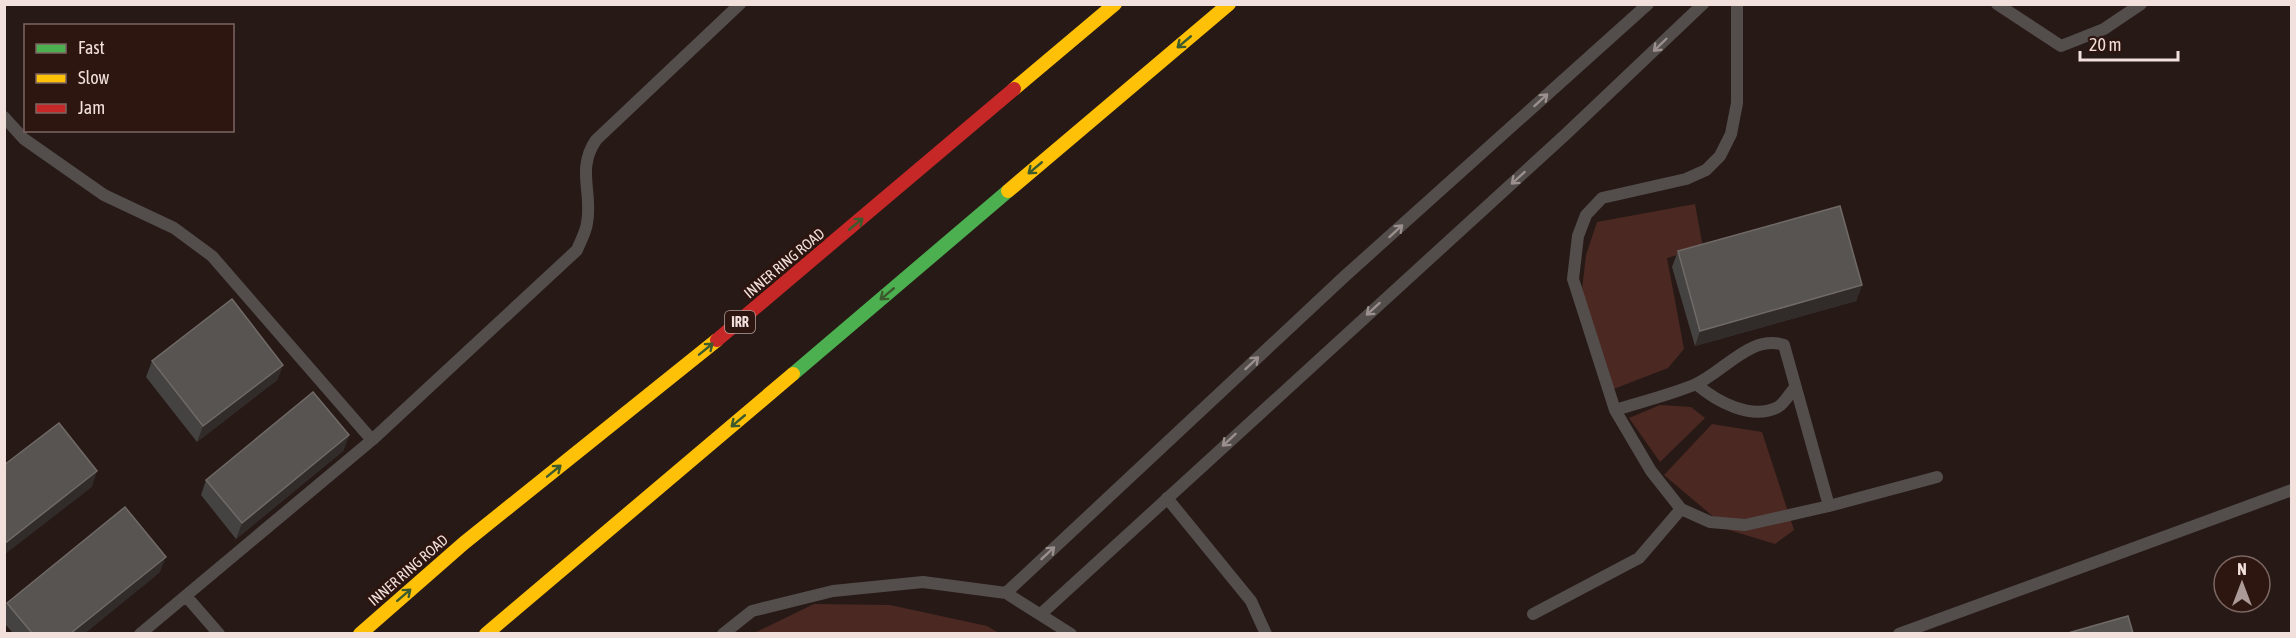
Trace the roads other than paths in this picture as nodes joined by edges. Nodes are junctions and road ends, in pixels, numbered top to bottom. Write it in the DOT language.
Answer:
graph roads {
  1 [pos="740,4"];
  2 [pos="1116,4"];
  3 [pos="1229,4"];
  4 [pos="1648,4"];
  5 [pos="1703,4"];
  6 [pos="1737,4"];
  7 [pos="1997,4"];
  8 [pos="2141,4"];
  9 [pos="7,127"];
  10 [pos="1696,384"];
  11 [pos="1794,389"];
  12 [pos="1615,410"];
  13 [pos="372,440"];
  14 [pos="1937,477"];
  15 [pos="2292,490"];
  16 [pos="1167,498"];
  17 [pos="1828,506"];
  18 [pos="1681,510"];
  19 [pos="1006,593"];
  20 [pos="186,596"];
  21 [pos="1042,613"];
  22 [pos="1533,614"];
  23 [pos="140,633"];
  24 [pos="219,633"];
  25 [pos="360,633"];
  26 [pos="486,633"];
  27 [pos="723,633"];
  28 [pos="1071,633"];
  29 [pos="1266,633"];
  30 [pos="1899,633"];
  1 -- 13 [label="lane"];
  25 -- 2 [label="highway, INNER RING ROAD / IRR, one-way"];
  3 -- 26 [label="highway, one-way"];
  19 -- 4 [label="lane, one-way"];
  5 -- 16 [label="lane, one-way"];
  6 -- 12 [label="lane"];
  7 -- 8 [label="lane"];
  9 -- 13 [label="lane"];
  10 -- 11 [label="lane"];
  10 -- 11 [label="lane"];
  10 -- 12 [label="lane"];
  11 -- 17 [label="lane"];
  12 -- 18 [label="lane"];
  13 -- 20 [label="lane"];
  14 -- 17 [label="lane"];
  15 -- 30 [label="lane"];
  16 -- 21 [label="lane"];
  16 -- 29 [label="lane"];
  17 -- 18 [label="lane"];
  18 -- 22 [label="lane"];
  19 -- 21 [label="lane"];
  19 -- 27 [label="lane"];
  20 -- 23 [label="lane"];
  20 -- 24 [label="lane"];
  21 -- 28 [label="lane"];
}
